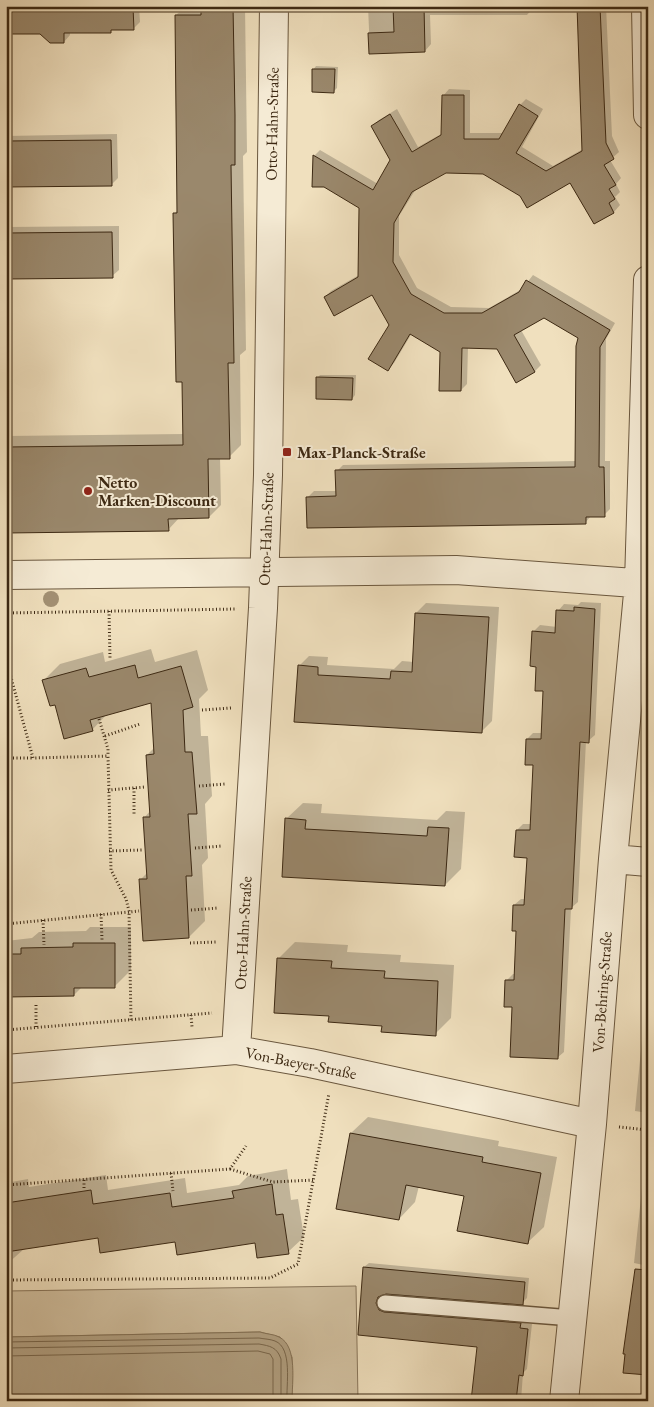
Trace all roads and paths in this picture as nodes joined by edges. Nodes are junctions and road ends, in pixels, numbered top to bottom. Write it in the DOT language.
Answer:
graph roads {
  1 [pos="274,6"];
  2 [pos="646,6"];
  3 [pos="647,43"];
  4 [pos="648,114"];
  5 [pos="648,280"];
  6 [pos="647,324"];
  7 [pos="264,572"];
  8 [pos="6,575"];
  9 [pos="643,583"];
  10 [pos="263,608"];
  11 [pos="109,611"];
  12 [pos="6,613"];
  13 [pos="6,658"];
  14 [pos="110,658"];
  15 [pos="230,708"];
  16 [pos="202,710"];
  17 [pos="99,719"];
  18 [pos="140,724"];
  19 [pos="104,736"];
  20 [pos="108,756"];
  21 [pos="6,758"];
  22 [pos="33,758"];
  23 [pos="225,784"];
  24 [pos="199,786"];
  25 [pos="146,787"];
  26 [pos="134,788"];
  27 [pos="108,790"];
  28 [pos="134,814"];
  29 [pos="222,846"];
  30 [pos="195,848"];
  31 [pos="142,850"];
  32 [pos="109,852"];
  33 [pos="613,859"];
  34 [pos="648,862"];
  35 [pos="218,908"];
  36 [pos="191,910"];
  37 [pos="129,911"];
  38 [pos="138,911"];
  39 [pos="101,914"];
  40 [pos="43,920"];
  41 [pos="6,924"];
  42 [pos="102,940"];
  43 [pos="216,942"];
  44 [pos="190,943"];
  45 [pos="44,945"];
  46 [pos="36,1003"];
  47 [pos="238,1010"];
  48 [pos="130,1020"];
  49 [pos="36,1028"];
  50 [pos="6,1030"];
  51 [pos="236,1050"];
  52 [pos="6,1068"];
  53 [pos="334,1068"];
  54 [pos="592,1124"];
  55 [pos="246,1146"];
  56 [pos="230,1169"];
  57 [pos="171,1173"];
  58 [pos="84,1180"];
  59 [pos="314,1180"];
  60 [pos="6,1185"];
  61 [pos="84,1189"];
  62 [pos="173,1191"];
  63 [pos="6,1280"];
  64 [pos="385,1303"];
  65 [pos="572,1318"];
  66 [pos="564,1401"];
  1 -- 7 [label="street, Otto-Hahn-Straße"];
  2 -- 3 [label="street"];
  3 -- 4 [label="street"];
  5 -- 6 [label="street, Von-Behring-Straße"];
  6 -- 9 [label="street, Von-Behring-Straße"];
  7 -- 8 [label="street"];
  7 -- 9 [label="street"];
  7 -- 10 [label="street, Otto-Hahn-Straße"];
  9 -- 33 [label="street, Von-Behring-Straße"];
  10 -- 11 [label="path"];
  10 -- 47 [label="street, Otto-Hahn-Straße"];
  11 -- 12 [label="path"];
  11 -- 14 [label="path"];
  13 -- 22 [label="path"];
  15 -- 16 [label="path"];
  17 -- 19 [label="path"];
  18 -- 19 [label="path"];
  19 -- 20 [label="path"];
  20 -- 22 [label="path"];
  20 -- 27 [label="path"];
  21 -- 22 [label="path"];
  23 -- 24 [label="path"];
  25 -- 26 [label="path"];
  26 -- 27 [label="path"];
  26 -- 28 [label="path"];
  27 -- 32 [label="path"];
  29 -- 30 [label="path"];
  31 -- 32 [label="path"];
  32 -- 37 [label="path"];
  33 -- 34 [label="street"];
  33 -- 54 [label="street, Von-Behring-Straße"];
  35 -- 36 [label="path"];
  37 -- 38 [label="path"];
  37 -- 39 [label="path"];
  37 -- 48 [label="path"];
  39 -- 40 [label="path"];
  39 -- 42 [label="path"];
  40 -- 41 [label="path"];
  40 -- 45 [label="path"];
  43 -- 44 [label="path"];
  46 -- 49 [label="path"];
  47 -- 48 [label="path"];
  47 -- 51 [label="street, Otto-Hahn-Straße"];
  48 -- 49 [label="path"];
  49 -- 50 [label="path"];
  51 -- 52 [label="street, Von-Baeyer-Straße"];
  51 -- 53 [label="street, Von-Baeyer-Straße"];
  53 -- 54 [label="street, Von-Baeyer-Straße"];
  53 -- 59 [label="path"];
  54 -- 65 [label="street, Von-Behring-Straße"];
  55 -- 56 [label="path"];
  56 -- 57 [label="path"];
  56 -- 59 [label="path"];
  57 -- 58 [label="path"];
  57 -- 62 [label="path"];
  58 -- 60 [label="path"];
  58 -- 61 [label="path"];
  59 -- 63 [label="path"];
  64 -- 65 [label="lane"];
  65 -- 66 [label="street, Von-Behring-Straße"];
}
